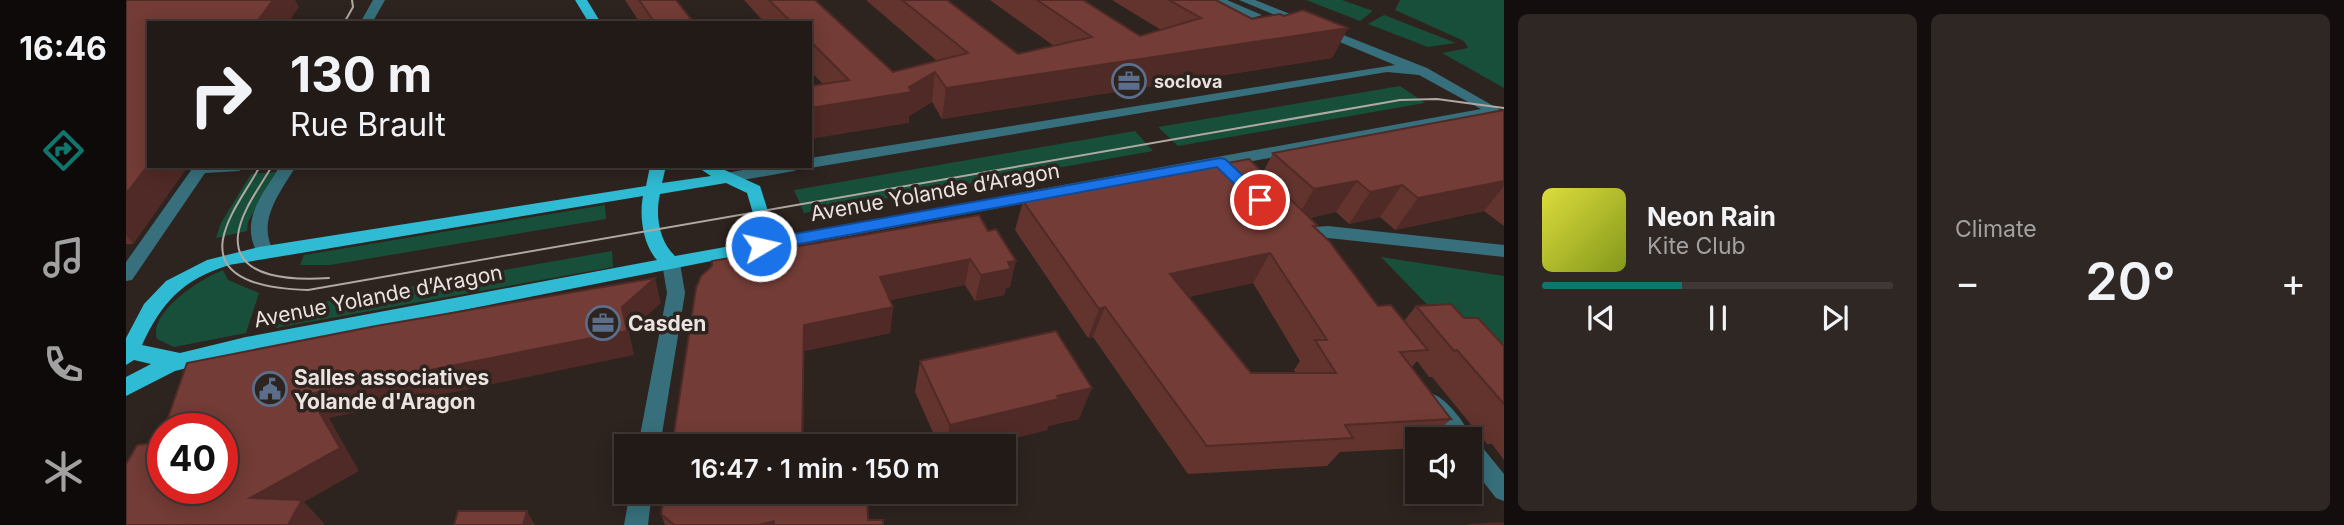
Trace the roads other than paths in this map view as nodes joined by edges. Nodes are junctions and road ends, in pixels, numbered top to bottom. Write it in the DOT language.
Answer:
graph roads {
  1 [pos="379,0"];
  2 [pos="581,0"];
  3 [pos="1217,0"];
  4 [pos="1245,0"];
  5 [pos="1270,0"];
  6 [pos="367,21"];
  7 [pos="594,21"];
  8 [pos="1327,34"];
  9 [pos="1422,71"];
  10 [pos="1499,113"];
  11 [pos="1220,162"];
  12 [pos="812,163"];
  13 [pos="213,168"];
  14 [pos="287,168"];
  15 [pos="658,168"];
  16 [pos="708,168"];
  17 [pos="783,168"];
  18 [pos="1234,176"];
  19 [pos="726,178"];
  20 [pos="651,190"];
  21 [pos="761,246"];
  22 [pos="262,248"];
  23 [pos="1504,251"];
  24 [pos="1316,253"];
  25 [pos="671,263"];
  26 [pos="128,270"];
  27 [pos="128,352"];
  28 [pos="180,361"];
  29 [pos="126,388"];
  30 [pos="1422,390"];
  31 [pos="1452,427"];
  32 [pos="651,434"];
  33 [pos="1482,464"];
  34 [pos="1504,491"];
  35 [pos="639,504"];
  36 [pos="636,525"];
  1 -- 6 [label="street"];
  2 -- 7 [label="main road"];
  3 -- 8 [label="street"];
  4 -- 8 [label="street"];
  5 -- 9 [label="street"];
  8 -- 9 [label="street"];
  9 -- 10 [label="street"];
  9 -- 12 [label="street"];
  10 -- 11 [label="street, Avenue Yolande d’Aragon"];
  11 -- 18 [label="street"];
  11 -- 21 [label="street, Avenue Yolande d’Aragon"];
  13 -- 26 [label="street"];
  14 -- 22 [label="street"];
  15 -- 20 [label="main road"];
  16 -- 19 [label="main road"];
  17 -- 19 [label="street"];
  19 -- 20 [label="main road"];
  19 -- 21 [label="main road"];
  20 -- 22 [label="main road"];
  20 -- 25 [label="main road"];
  21 -- 25 [label="main road, Avenue Yolande d’Aragon"];
  22 -- 27 [label="main road"];
  23 -- 24 [label="street"];
  25 -- 28 [label="main road, Avenue Yolande d’Aragon"];
  25 -- 32 [label="street"];
  27 -- 28 [label="main road"];
  28 -- 29 [label="main road, Avenue Yolande d’Aragon"];
  30 -- 31 [label="street"];
  33 -- 34 [label="street"];
  35 -- 36 [label="street"];
}
